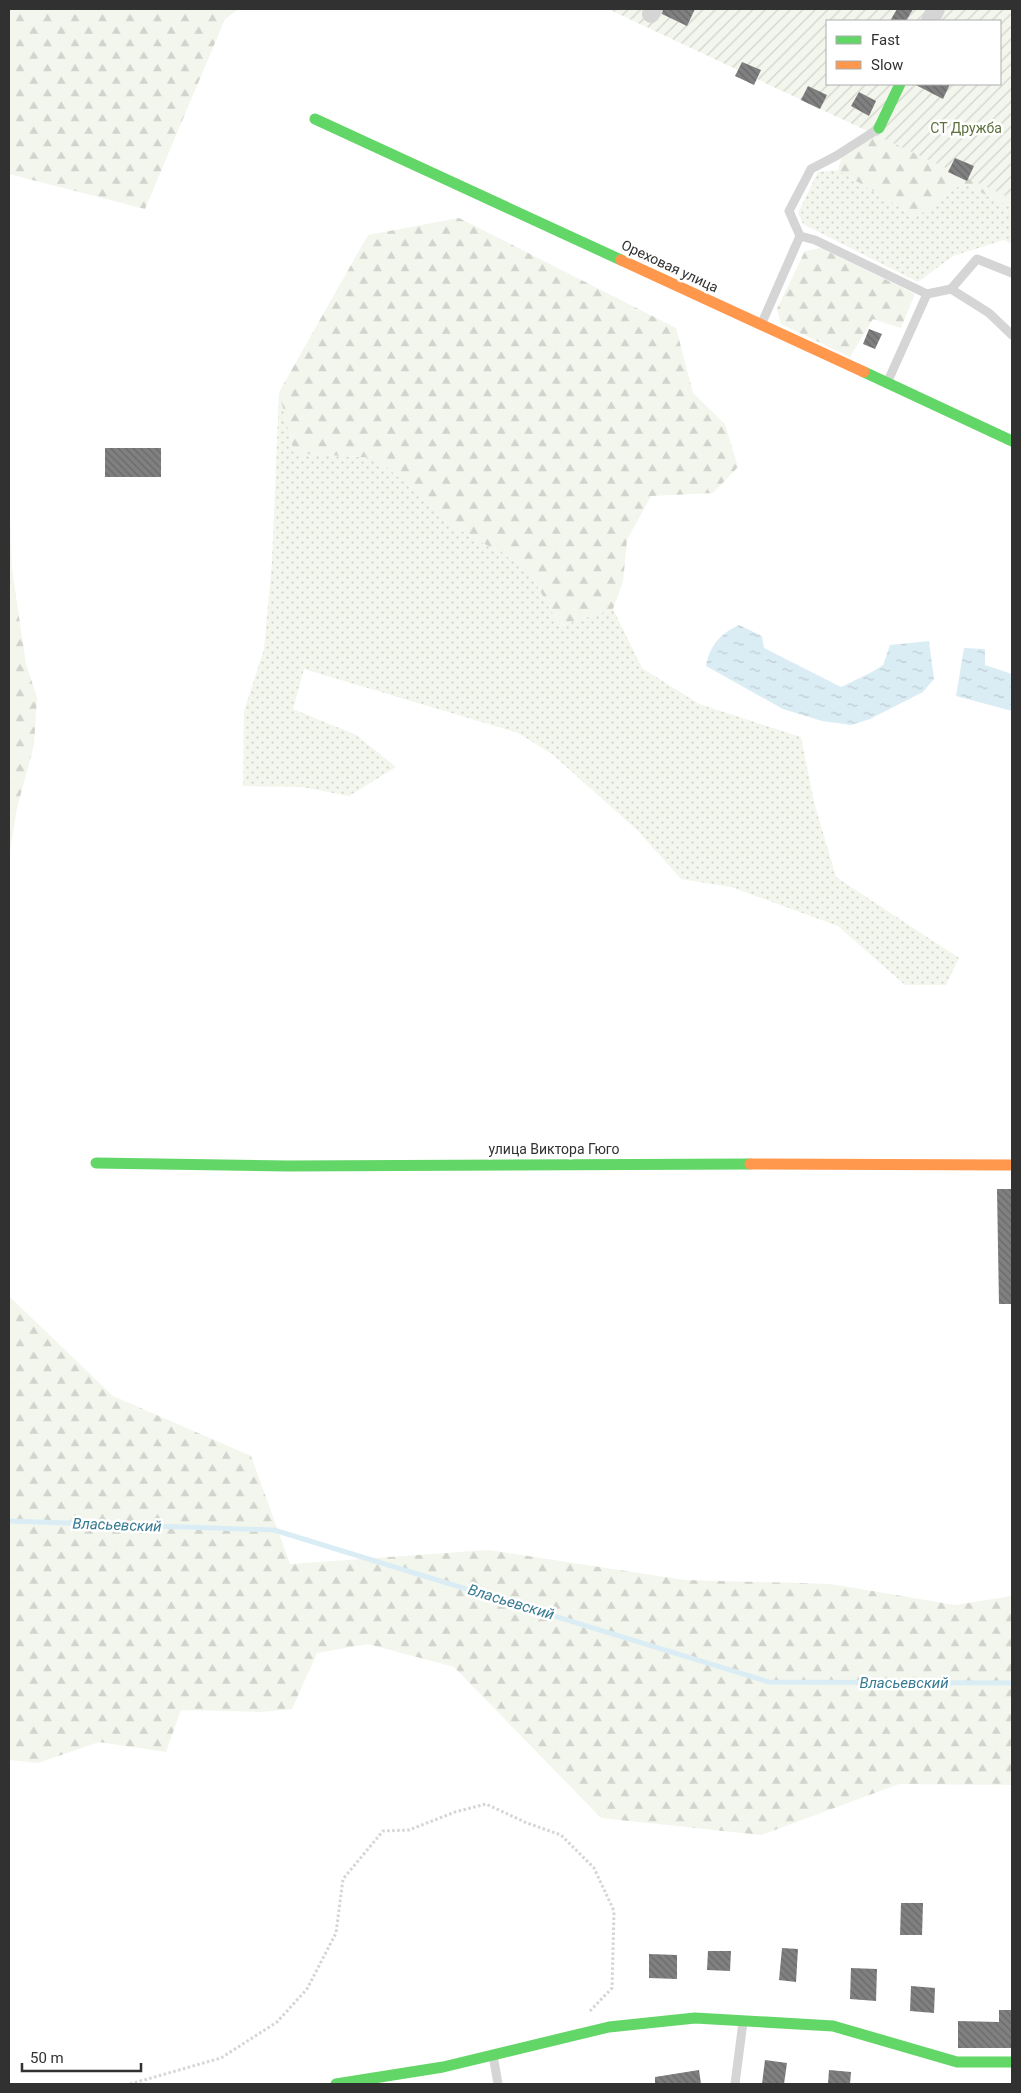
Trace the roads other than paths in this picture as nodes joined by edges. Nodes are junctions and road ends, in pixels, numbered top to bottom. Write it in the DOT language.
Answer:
graph roads {
  1 [pos="900,85"];
  2 [pos="315,119"];
  3 [pos="878,128"];
  4 [pos="800,236"];
  5 [pos="1012,273"];
  6 [pos="951,289"];
  7 [pos="927,294"];
  8 [pos="761,325"];
  9 [pos="1012,335"];
  10 [pos="887,383"];
  11 [pos="1012,441"];
  12 [pos="96,1163"];
  13 [pos="1012,1165"];
  14 [pos="743,2021"];
  15 [pos="493,2055"];
  16 [pos="1012,2062"];
  17 [pos="336,2084"];
  18 [pos="498,2084"];
  19 [pos="735,2084"];
  1 -- 3 [label="street"];
  2 -- 8 [label="street, Ореховая улица"];
  3 -- 4 [label="lane"];
  4 -- 7 [label="lane"];
  4 -- 8 [label="lane"];
  5 -- 6 [label="lane"];
  6 -- 7 [label="lane"];
  6 -- 9 [label="lane"];
  7 -- 10 [label="lane"];
  8 -- 10 [label="street, Ореховая улица"];
  10 -- 11 [label="street, Ореховая улица"];
  12 -- 13 [label="street, улица Виктора Гюго"];
  14 -- 15 [label="street"];
  14 -- 16 [label="street"];
  14 -- 19 [label="lane"];
  15 -- 17 [label="street"];
  15 -- 18 [label="lane"];
}
